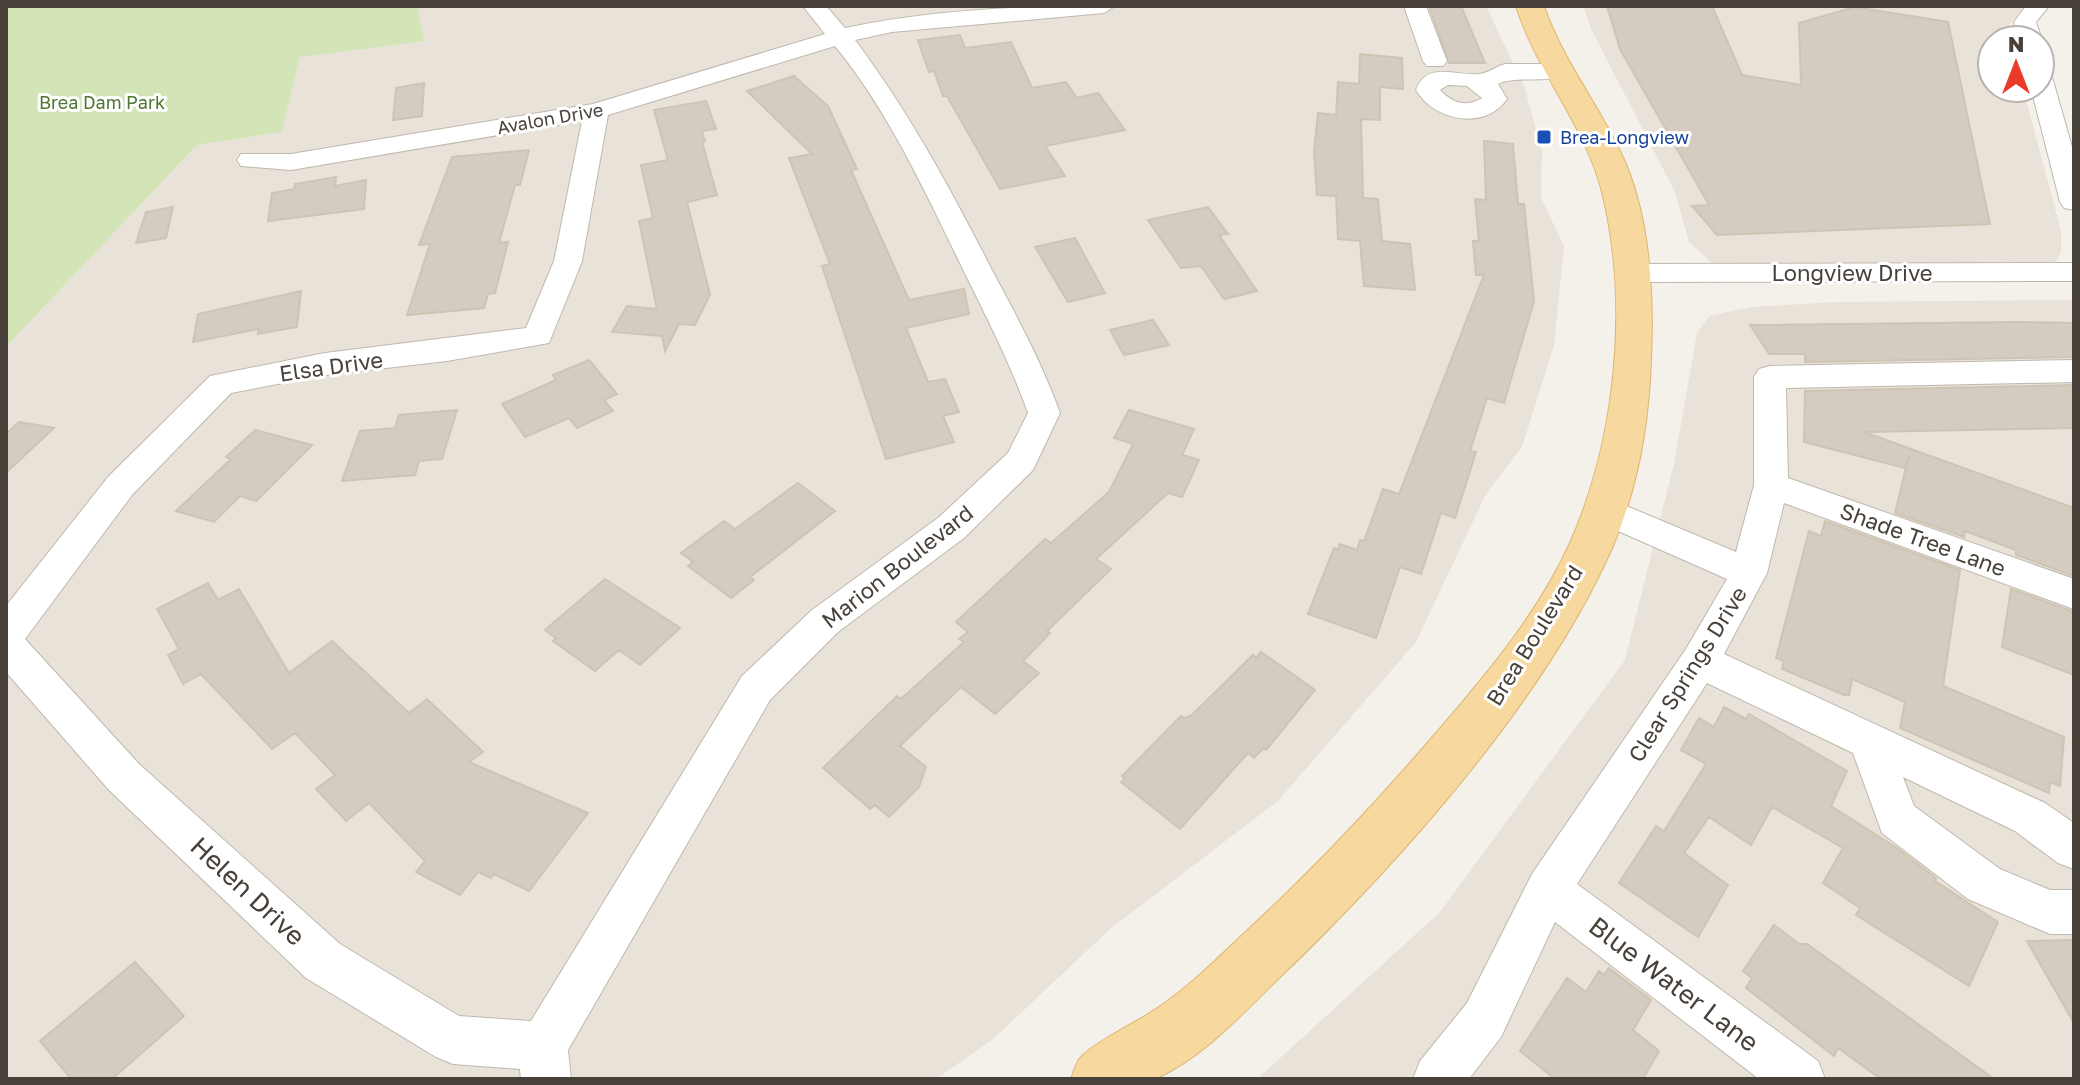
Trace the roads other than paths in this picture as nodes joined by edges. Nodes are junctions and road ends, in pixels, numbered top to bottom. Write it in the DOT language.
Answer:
graph roads {
  1 [pos="814,6"];
  2 [pos="1104,6"];
  3 [pos="1415,6"];
  4 [pos="1530,6"];
  5 [pos="2038,6"];
  6 [pos="2026,24"];
  7 [pos="842,36"];
  8 [pos="1435,61"];
  9 [pos="1560,71"];
  10 [pos="1480,83"];
  11 [pos="2047,104"];
  12 [pos="596,111"];
  13 [pos="250,160"];
  14 [pos="2074,202"];
  15 [pos="2074,272"];
  16 [pos="1631,273"];
  17 [pos="2074,371"];
  18 [pos="1771,485"];
  19 [pos="1605,511"];
  20 [pos="1749,573"];
  21 [pos="2074,594"];
  22 [pos="6,635"];
  23 [pos="6,645"];
  24 [pos="1700,661"];
  25 [pos="1870,742"];
  26 [pos="2074,848"];
  27 [pos="1548,889"];
  28 [pos="2074,912"];
  29 [pos="544,1063"];
  30 [pos="1101,1079"];
  31 [pos="1438,1079"];
  32 [pos="1800,1079"];
  1 -- 7 [label="street, Marion Boulevard"];
  2 -- 7 [label="street, Avalon Drive"];
  3 -- 8 [label="street"];
  4 -- 9 [label="main road, Brea Boulevard"];
  5 -- 6 [label="street"];
  7 -- 12 [label="street, Avalon Drive"];
  7 -- 29 [label="street, Marion Boulevard"];
  9 -- 10 [label="street"];
  9 -- 16 [label="main road, Brea Boulevard"];
  11 -- 14 [label="street"];
  12 -- 13 [label="street, Avalon Drive"];
  12 -- 22 [label="street, Elsa Drive"];
  15 -- 16 [label="street, Longview Drive"];
  16 -- 19 [label="main road, Brea Boulevard"];
  17 -- 18 [label="street, Clear Springs Drive"];
  18 -- 20 [label="street, Clear Springs Drive"];
  18 -- 21 [label="street, Shade Tree Lane"];
  19 -- 20 [label="street"];
  19 -- 30 [label="main road, Brea Boulevard"];
  20 -- 24 [label="street, Clear Springs Drive"];
  23 -- 29 [label="street, Helen Drive"];
  24 -- 25 [label="street"];
  24 -- 27 [label="street, Clear Springs Drive"];
  25 -- 26 [label="street"];
  25 -- 28 [label="street"];
  27 -- 31 [label="street, Clear Springs Drive"];
  27 -- 32 [label="street, Blue Water Lane"];
}
